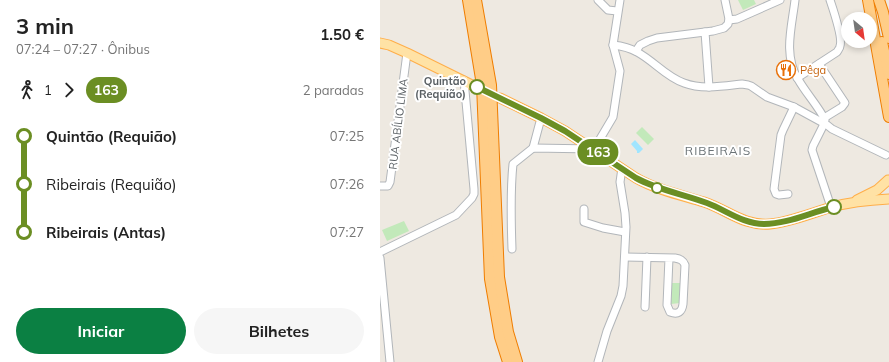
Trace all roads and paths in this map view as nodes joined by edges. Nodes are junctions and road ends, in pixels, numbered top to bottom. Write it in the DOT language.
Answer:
graph roads {
  1 [pos="468,0"];
  2 [pos="476,0"];
  3 [pos="598,0"];
  4 [pos="620,0"];
  5 [pos="725,0"];
  6 [pos="780,0"];
  7 [pos="795,0"];
  8 [pos="830,0"];
  9 [pos="868,0"];
  10 [pos="879,0"];
  11 [pos="618,11"];
  12 [pos="883,12"];
  13 [pos="729,20"];
  14 [pos="889,23"];
  15 [pos="705,32"];
  16 [pos="889,38"];
  17 [pos="380,43"];
  18 [pos="614,45"];
  19 [pos="636,51"];
  20 [pos="407,53"];
  21 [pos="819,64"];
  22 [pos="889,74"];
  23 [pos="798,78"];
  24 [pos="464,80"];
  25 [pos="709,87"];
  26 [pos="478,88"];
  27 [pos="500,98"];
  28 [pos="794,107"];
  29 [pos="889,117"];
  30 [pos="541,118"];
  31 [pos="824,121"];
  32 [pos="533,148"];
  33 [pos="594,149"];
  34 [pos="886,155"];
  35 [pos="622,168"];
  36 [pos="889,182"];
  37 [pos="380,186"];
  38 [pos="788,194"];
  39 [pos="889,199"];
  40 [pos="851,203"];
  41 [pos="831,207"];
  42 [pos="584,209"];
  43 [pos="625,232"];
  44 [pos="512,249"];
  45 [pos="380,252"];
  46 [pos="624,257"];
  47 [pos="647,257"];
  48 [pos="380,258"];
  49 [pos="668,258"];
  50 [pos="645,307"];
  51 [pos="390,362"];
  52 [pos="508,362"];
  53 [pos="517,362"];
  54 [pos="598,362"];
  1 -- 52 [label="highway"];
  2 -- 53 [label="highway"];
  3 -- 11 [label="street"];
  4 -- 11 [label="street"];
  5 -- 13 [label="street"];
  6 -- 13 [label="street"];
  7 -- 23 [label="street"];
  8 -- 21 [label="street"];
  9 -- 22 [label="highway"];
  9 -- 29 [label="highway"];
  10 -- 12 [label="highway"];
  11 -- 18 [label="street"];
  12 -- 14 [label="highway"];
  12 -- 16 [label="highway"];
  13 -- 15 [label="street"];
  15 -- 19 [label="street"];
  15 -- 25 [label="street"];
  17 -- 20 [label="main road"];
  18 -- 19 [label="street"];
  18 -- 33 [label="street"];
  19 -- 25 [label="street"];
  20 -- 24 [label="main road"];
  20 -- 37 [label="street, RUA ABÍLIO LIMA"];
  21 -- 23 [label="street"];
  21 -- 31 [label="street"];
  23 -- 31 [label="street"];
  24 -- 26 [label="main road"];
  24 -- 45 [label="street"];
  25 -- 28 [label="street"];
  27 -- 30 [label="main road"];
  28 -- 31 [label="street"];
  28 -- 38 [label="street"];
  30 -- 32 [label="street"];
  30 -- 33 [label="main road"];
  31 -- 34 [label="street"];
  31 -- 41 [label="street"];
  32 -- 33 [label="street"];
  32 -- 44 [label="street"];
  33 -- 35 [label="main road"];
  35 -- 41 [label="main road"];
  35 -- 43 [label="street"];
  36 -- 40 [label="main road"];
  39 -- 40 [label="main road"];
  40 -- 41 [label="main road"];
  42 -- 43 [label="street"];
  43 -- 46 [label="street"];
  46 -- 47 [label="street"];
  46 -- 54 [label="street"];
  47 -- 49 [label="street"];
  47 -- 50 [label="street"];
  48 -- 51 [label="street"];
  49 -- 49 [label="street"];
}
